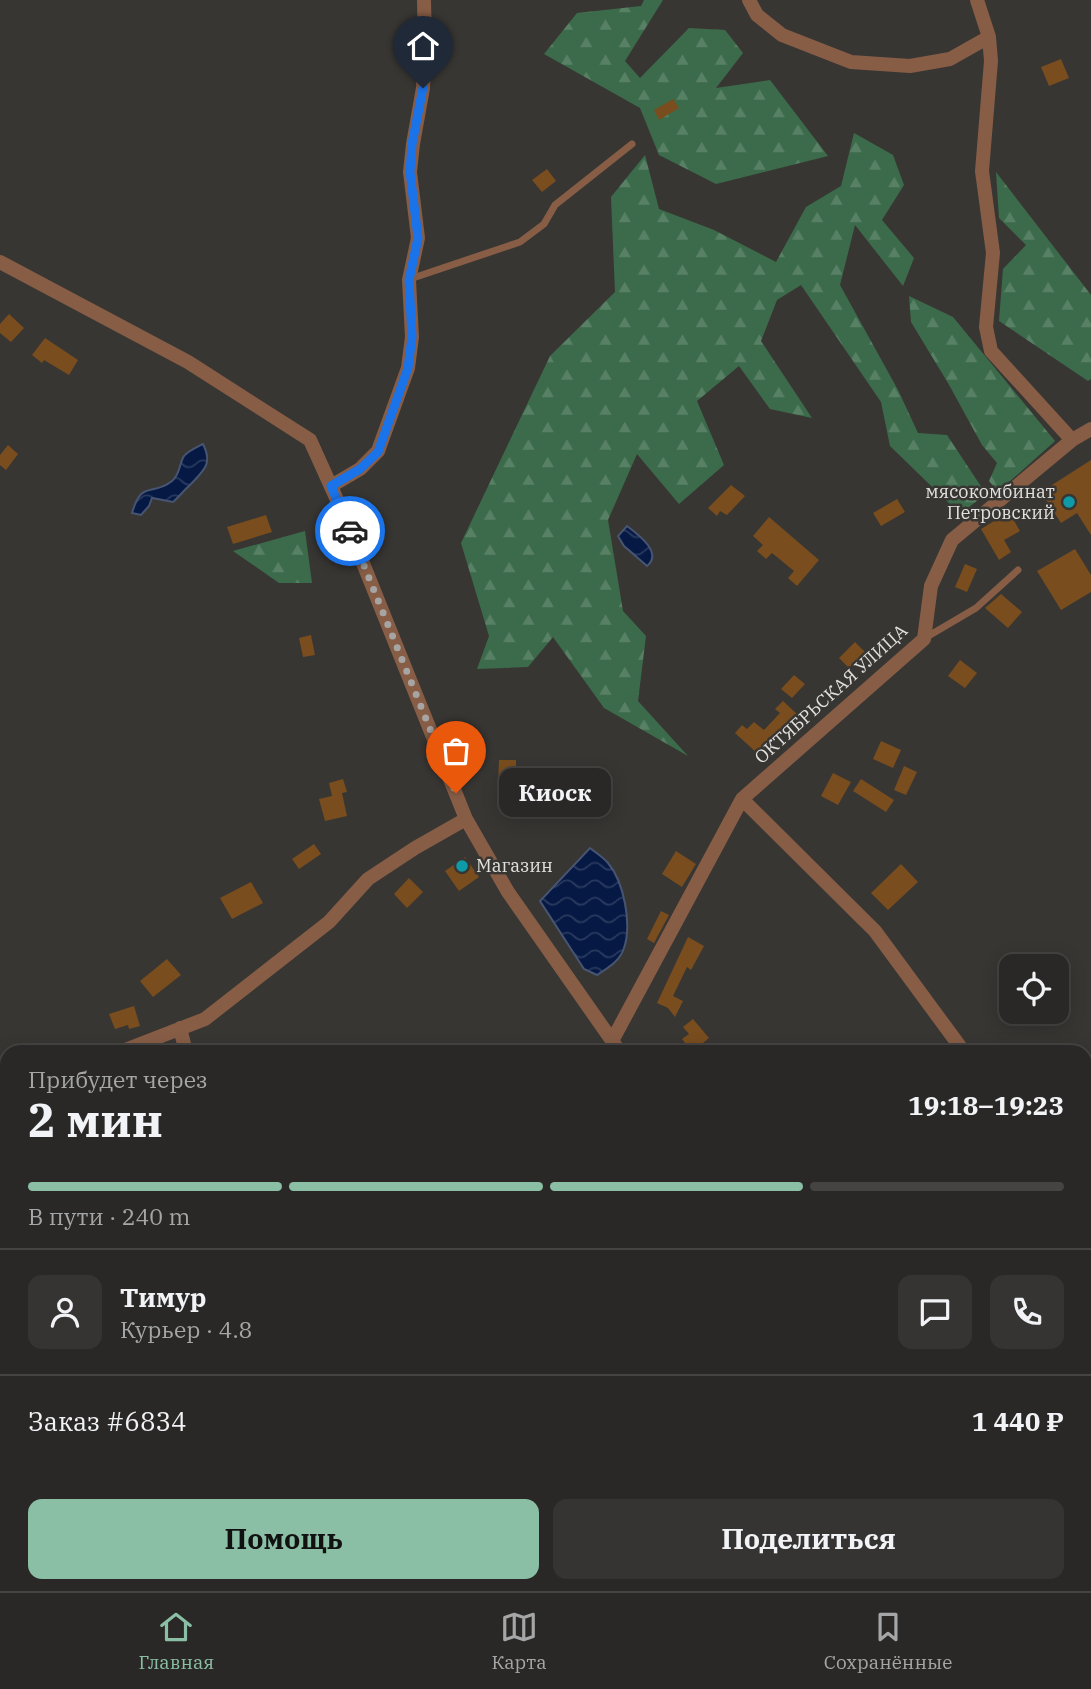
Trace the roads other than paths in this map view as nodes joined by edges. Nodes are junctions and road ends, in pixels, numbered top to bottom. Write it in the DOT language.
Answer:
graph roads {
  1 [pos="424,0"];
  2 [pos="749,0"];
  3 [pos="977,0"];
  4 [pos="989,37"];
  5 [pos="632,144"];
  6 [pos="0,262"];
  7 [pos="409,280"];
  8 [pos="1091,429"];
  9 [pos="1072,440"];
  10 [pos="331,486"];
  11 [pos="1018,570"];
  12 [pos="924,639"];
  13 [pos="742,799"];
  14 [pos="466,819"];
  15 [pos="180,1028"];
  16 [pos="138,1045"];
  17 [pos="184,1045"];
  18 [pos="615,1045"];
  19 [pos="617,1045"];
  20 [pos="959,1045"];
  1 -- 7 [label="street"];
  2 -- 4 [label="street"];
  3 -- 4 [label="street"];
  4 -- 9 [label="street"];
  5 -- 7 [label="lane"];
  6 -- 10 [label="street"];
  7 -- 10 [label="street"];
  8 -- 9 [label="street, ОКТЯБРЬСКАЯ УЛИЦА"];
  9 -- 12 [label="street, ОКТЯБРЬСКАЯ УЛИЦА"];
  10 -- 14 [label="street"];
  11 -- 12 [label="lane"];
  12 -- 13 [label="street, ОКТЯБРЬСКАЯ УЛИЦА"];
  13 -- 19 [label="street, ОКТЯБРЬСКАЯ УЛИЦА"];
  13 -- 20 [label="street"];
  14 -- 15 [label="street"];
  14 -- 18 [label="street"];
  15 -- 16 [label="street"];
  15 -- 17 [label="street"];
}
